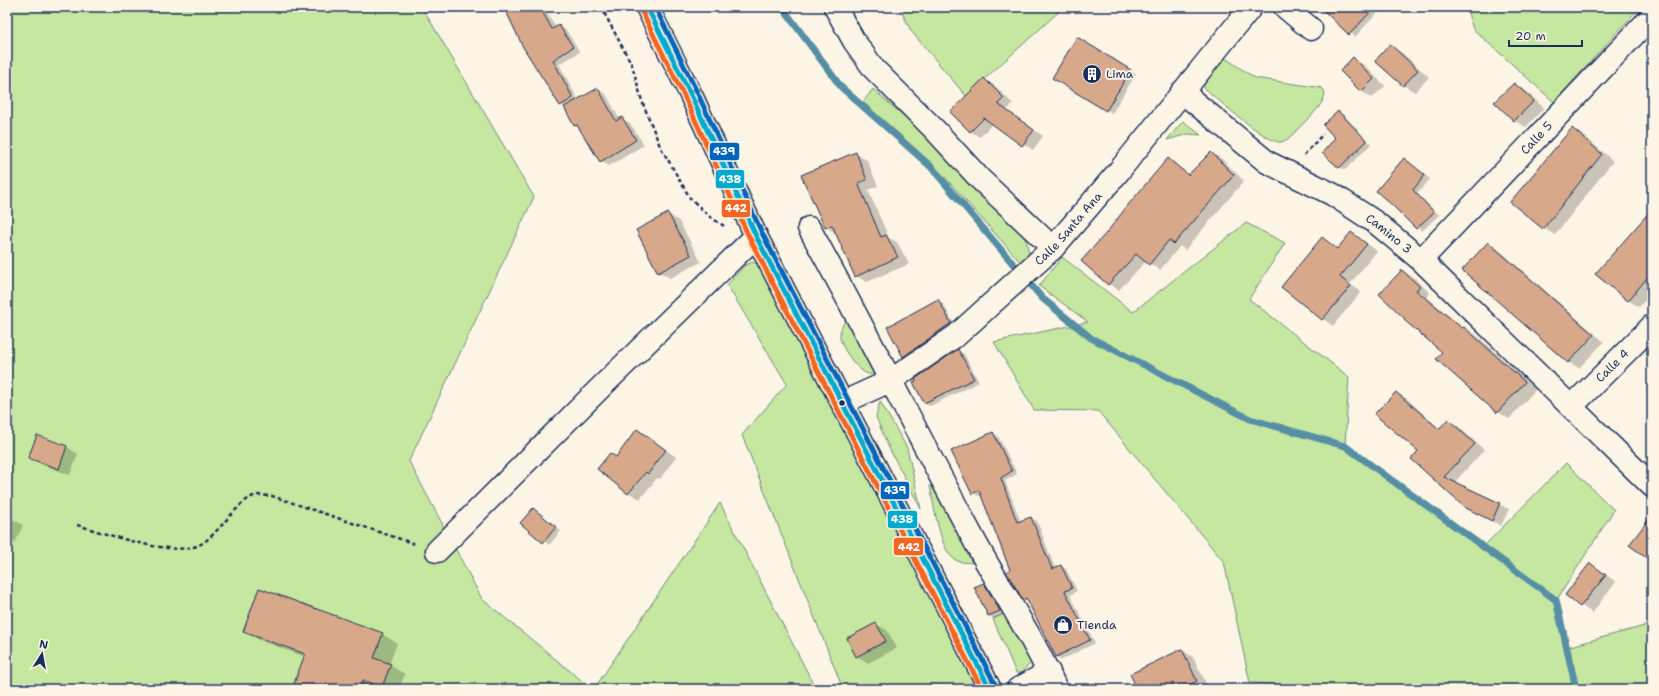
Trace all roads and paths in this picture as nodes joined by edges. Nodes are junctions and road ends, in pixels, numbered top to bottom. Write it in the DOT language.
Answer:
graph roads {
  1 [pos="601,7"];
  2 [pos="647,7"];
  3 [pos="835,7"];
  4 [pos="1251,7"];
  5 [pos="1285,7"];
  6 [pos="1652,16"];
  7 [pos="1311,29"];
  8 [pos="1182,92"];
  9 [pos="809,228"];
  10 [pos="756,236"];
  11 [pos="1047,253"];
  12 [pos="1421,260"];
  13 [pos="1652,326"];
  14 [pos="890,382"];
  15 [pos="844,402"];
  16 [pos="1572,406"];
  17 [pos="1652,486"];
  18 [pos="77,524"];
  19 [pos="437,552"];
  20 [pos="1052,680"];
  21 [pos="989,688"];
  22 [pos="1018,689"];
  1 -- 10 [label="path"];
  2 -- 10 [label="highway"];
  3 -- 11 [label="street"];
  4 -- 8 [label="street, Calle Santa Ana"];
  5 -- 7 [label="street"];
  6 -- 12 [label="street, Calle 5"];
  8 -- 11 [label="street, Calle Santa Ana"];
  8 -- 12 [label="street, Camino 3"];
  9 -- 14 [label="street"];
  10 -- 15 [label="highway"];
  10 -- 19 [label="street"];
  11 -- 14 [label="street, Calle Santa Ana"];
  12 -- 16 [label="street, Camino 3"];
  13 -- 16 [label="street, Calle 4"];
  14 -- 15 [label="street, Calle Santa Ana"];
  14 -- 20 [label="street"];
  15 -- 21 [label="highway"];
  16 -- 17 [label="street, Camino 3"];
  18 -- 19 [label="path"];
  20 -- 22 [label="street"];
}
